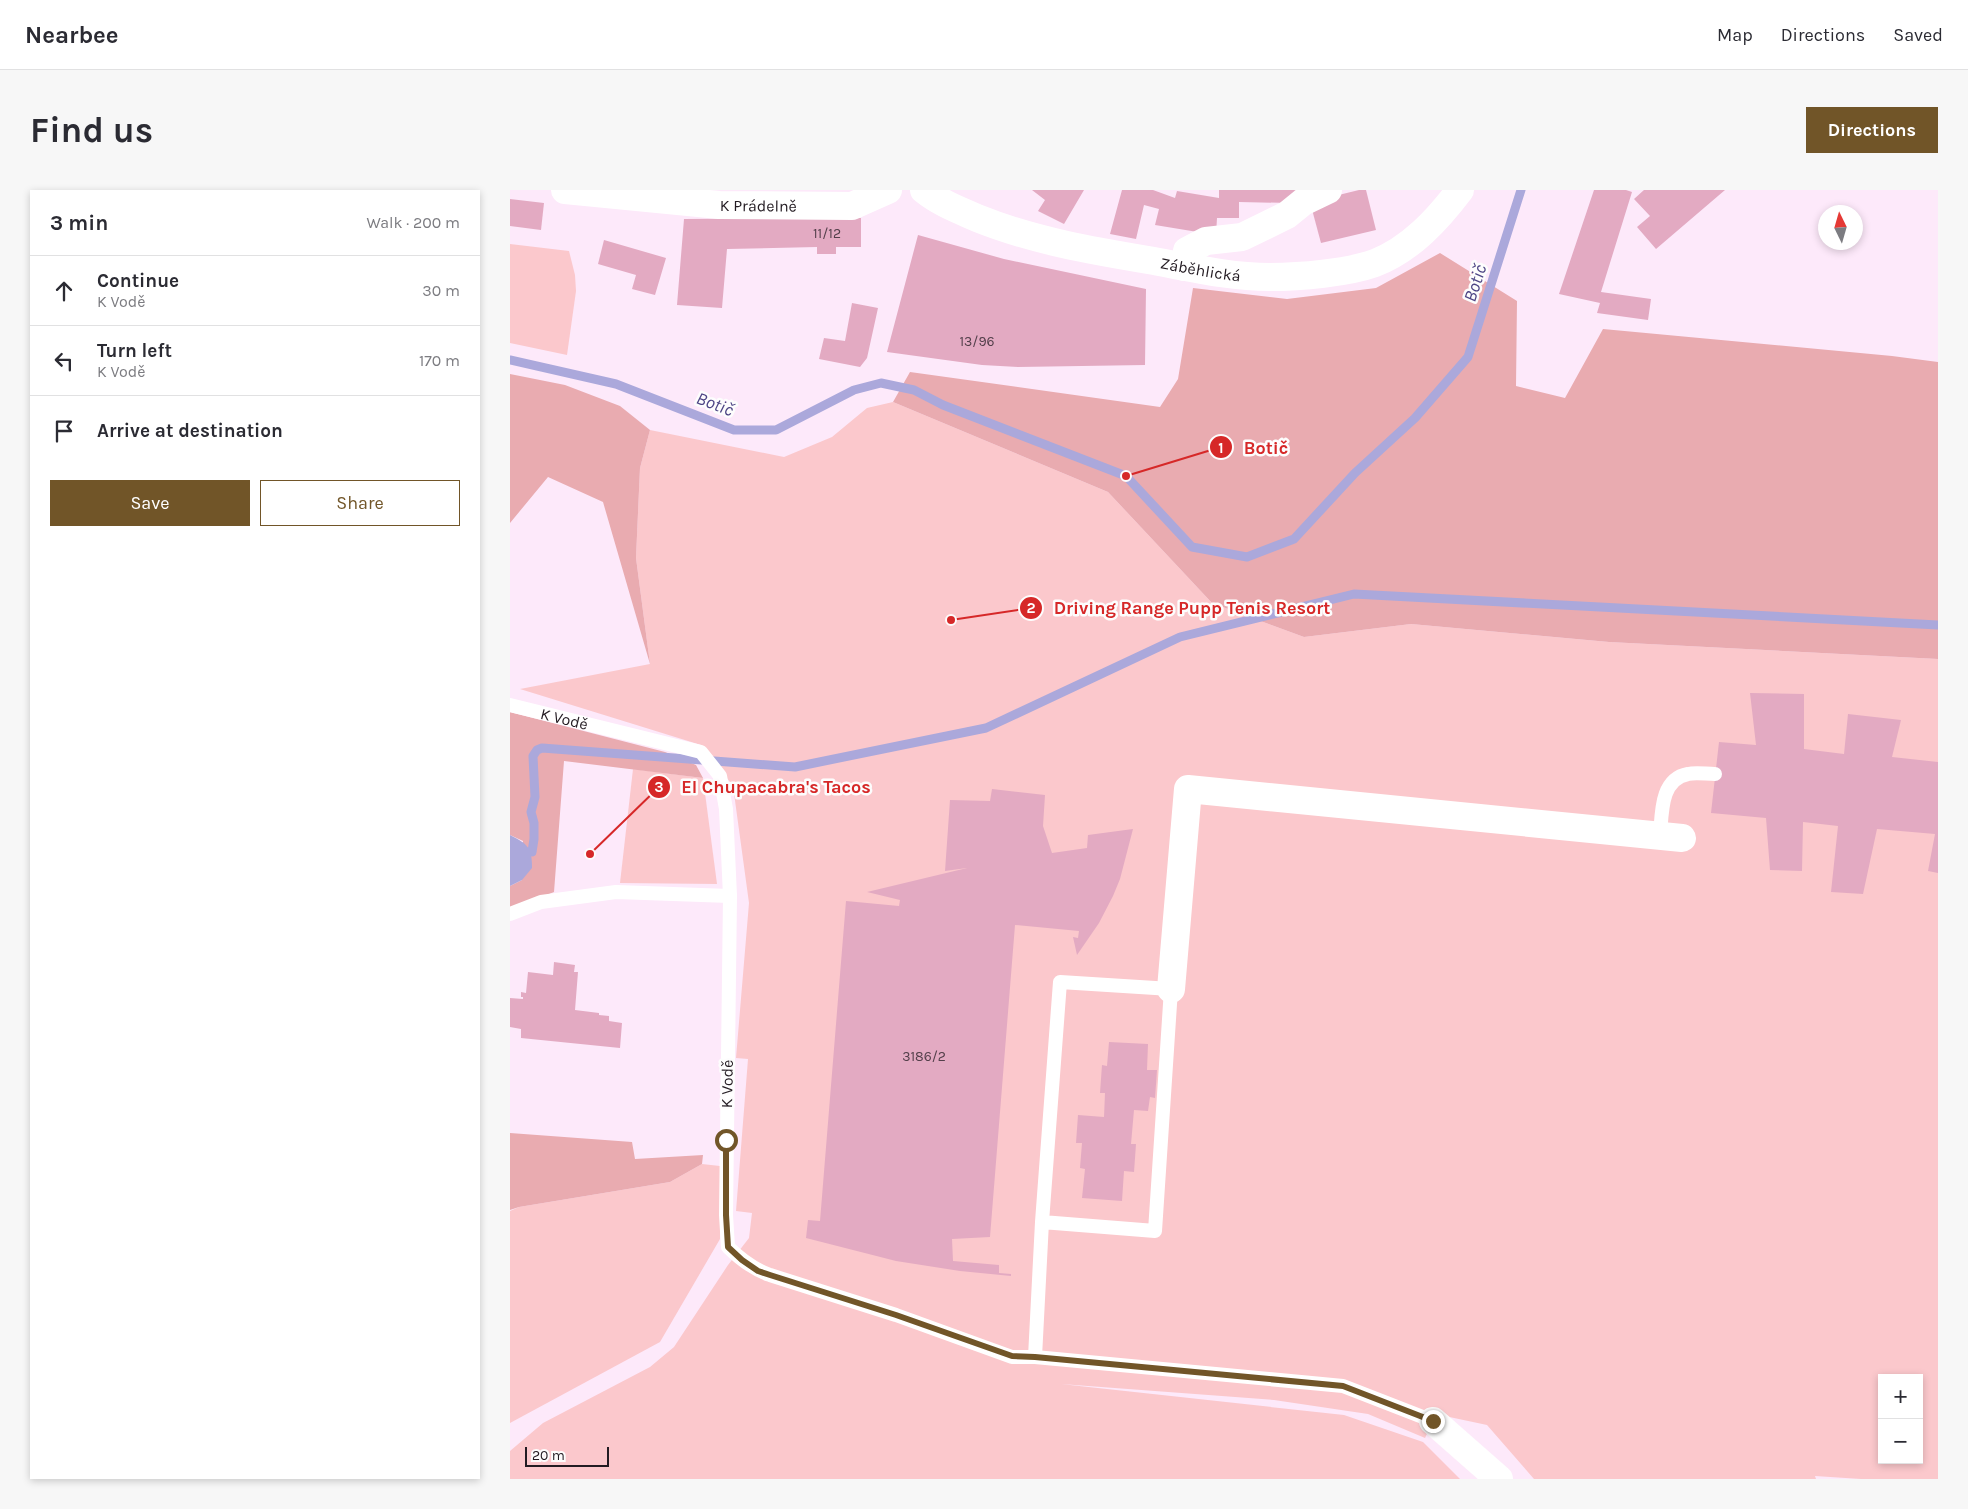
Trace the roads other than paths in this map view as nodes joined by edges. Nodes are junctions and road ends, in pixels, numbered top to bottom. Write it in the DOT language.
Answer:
graph roads {
  1 [pos="565,190"];
  2 [pos="888,190"];
  3 [pos="924,190"];
  4 [pos="1328,190"];
  5 [pos="1460,190"];
  6 [pos="1184,267"];
  7 [pos="510,705"];
  8 [pos="1715,774"];
  9 [pos="1671,837"];
  10 [pos="730,896"];
  11 [pos="510,914"];
  12 [pos="1171,989"];
  13 [pos="1042,1222"];
  14 [pos="1035,1357"];
  15 [pos="1433,1421"];
  16 [pos="1499,1479"];
  1 -- 2 [label="street, K Prádelně"];
  3 -- 6 [label="street, Záběhlická"];
  4 -- 6 [label="street"];
  5 -- 6 [label="street, Záběhlická"];
  7 -- 10 [label="lane, K Vodě"];
  8 -- 9 [label="lane"];
  9 -- 12 [label="street"];
  10 -- 11 [label="lane"];
  10 -- 14 [label="lane, K Vodě"];
  12 -- 13 [label="lane"];
  12 -- 13 [label="lane"];
  13 -- 14 [label="lane"];
  14 -- 15 [label="lane, K Vodě"];
  15 -- 16 [label="street, K Vodě"];
}
